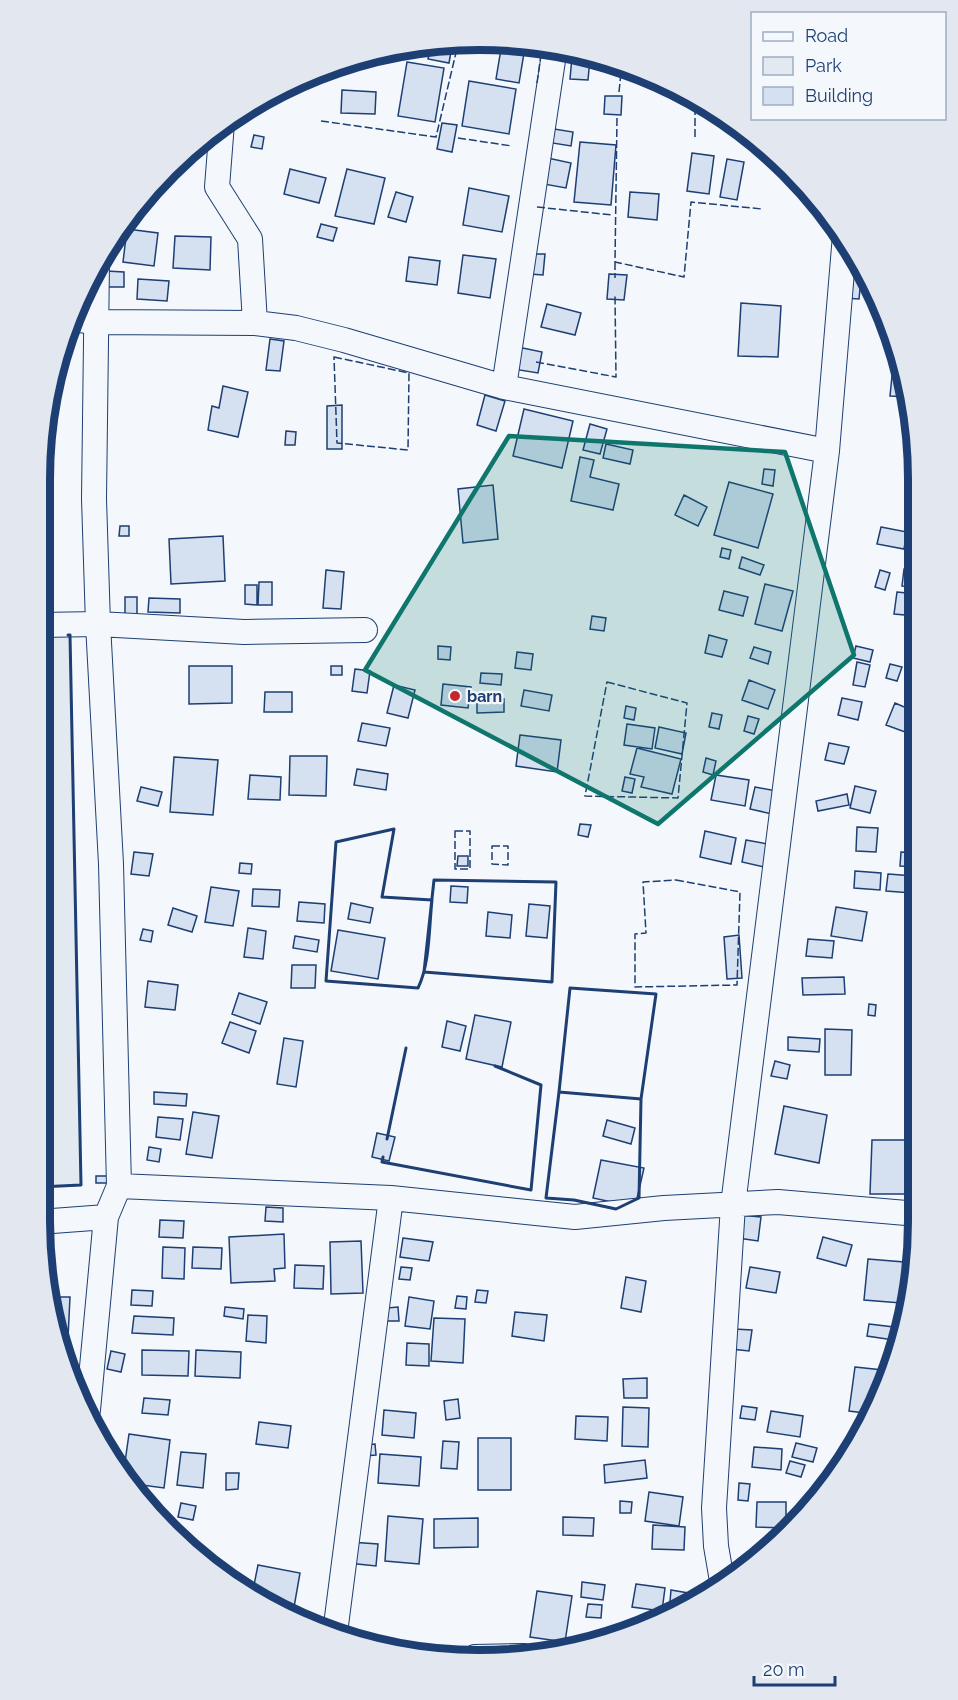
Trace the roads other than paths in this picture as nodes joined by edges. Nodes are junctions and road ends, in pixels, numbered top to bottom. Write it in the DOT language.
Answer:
graph roads {
  1 [pos="554,56"];
  2 [pos="221,136"];
  3 [pos="844,252"];
  4 [pos="97,284"];
  5 [pos="80,319"];
  6 [pos="96,322"];
  7 [pos="255,323"];
  8 [pos="504,387"];
  9 [pos="827,451"];
  10 [pos="98,624"];
  11 [pos="50,625"];
  12 [pos="365,630"];
  13 [pos="119,1186"];
  14 [pos="391,1198"];
  15 [pos="733,1205"];
  16 [pos="908,1213"];
  17 [pos="106,1217"];
  18 [pos="50,1221"];
  19 [pos="89,1400"];
  20 [pos="721,1576"];
  21 [pos="336,1626"];
  1 -- 8 [label="street"];
  2 -- 7 [label="street"];
  3 -- 9 [label="street"];
  4 -- 6 [label="street"];
  5 -- 6 [label="street"];
  6 -- 7 [label="street"];
  6 -- 10 [label="street"];
  7 -- 8 [label="street"];
  8 -- 9 [label="street"];
  9 -- 15 [label="street"];
  10 -- 11 [label="street"];
  10 -- 12 [label="street"];
  10 -- 13 [label="street"];
  13 -- 14 [label="street"];
  13 -- 17 [label="street"];
  14 -- 15 [label="street"];
  14 -- 21 [label="street"];
  15 -- 16 [label="street"];
  15 -- 20 [label="street"];
  17 -- 18 [label="street"];
  17 -- 19 [label="street"];
}
